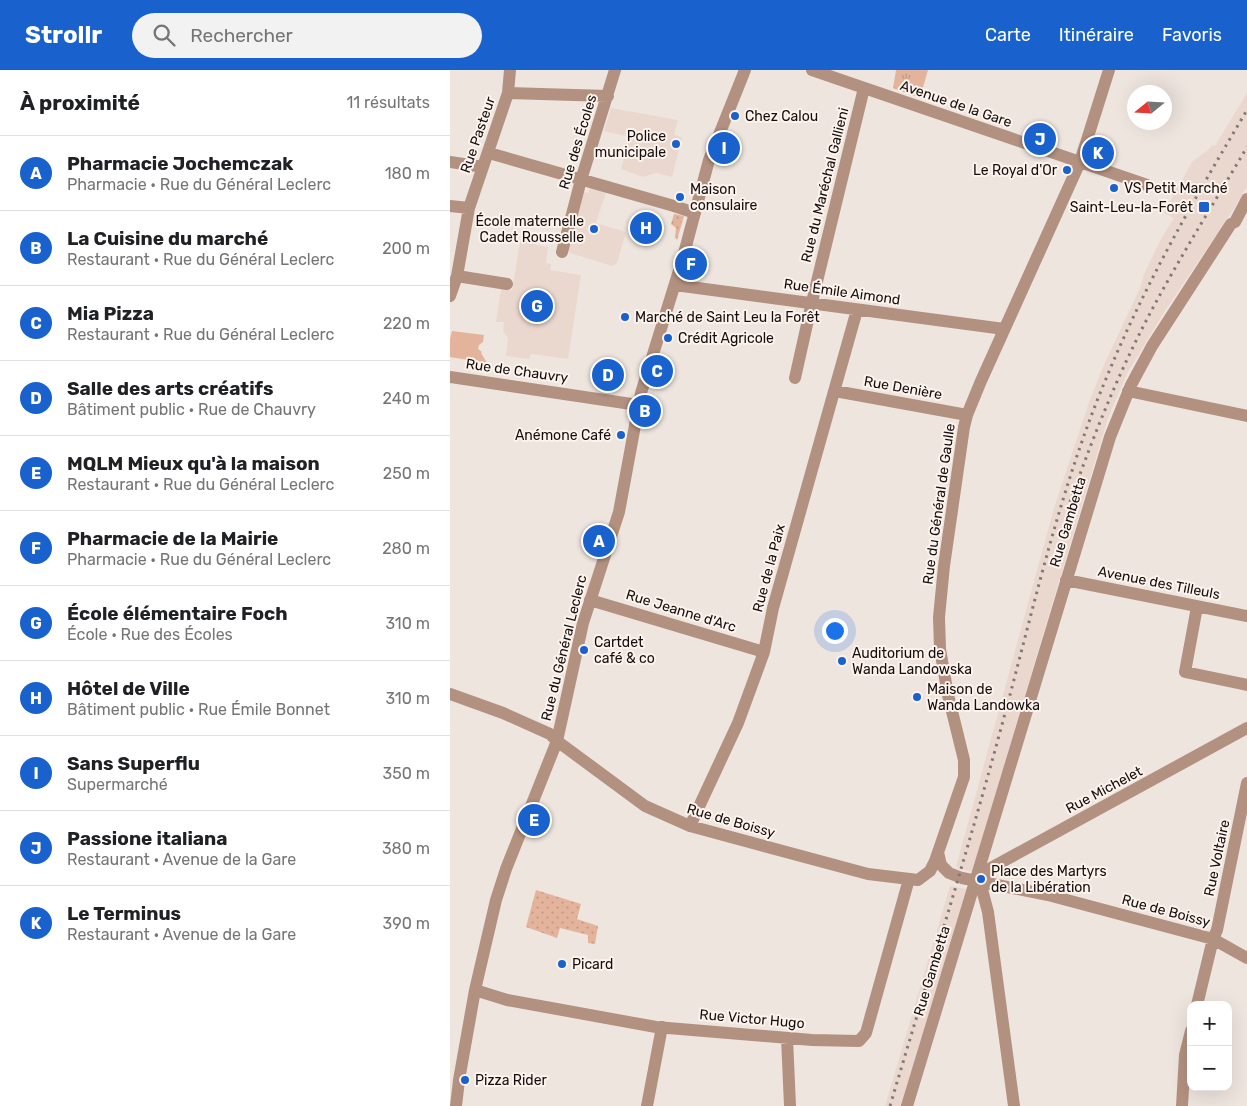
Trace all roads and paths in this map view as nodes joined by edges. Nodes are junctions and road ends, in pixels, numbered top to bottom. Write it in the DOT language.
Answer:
graph roads {
  1 [pos="510,70"];
  2 [pos="615,70"];
  3 [pos="745,70"];
  4 [pos="812,70"];
  5 [pos="1109,70"];
  6 [pos="864,88"];
  7 [pos="508,93"];
  8 [pos="608,96"];
  9 [pos="488,153"];
  10 [pos="450,162"];
  11 [pos="1080,162"];
  12 [pos="483,167"];
  13 [pos="581,180"];
  14 [pos="1147,185"];
  15 [pos="1247,199"];
  16 [pos="450,206"];
  17 [pos="469,208"];
  18 [pos="695,213"];
  19 [pos="1241,223"];
  20 [pos="562,252"];
  21 [pos="457,276"];
  22 [pos="507,284"];
  23 [pos="675,285"];
  24 [pos="450,296"];
  25 [pos="812,302"];
  26 [pos="857,310"];
  27 [pos="1004,329"];
  28 [pos="450,377"];
  29 [pos="796,378"];
  30 [pos="834,391"];
  31 [pos="1128,391"];
  32 [pos="638,405"];
  33 [pos="967,415"];
  34 [pos="1247,416"];
  35 [pos="1066,580"];
  36 [pos="590,600"];
  37 [pos="1197,607"];
  38 [pos="1247,616"];
  39 [pos="764,652"];
  40 [pos="1247,685"];
  41 [pos="450,694"];
  42 [pos="1247,728"];
  43 [pos="557,741"];
  44 [pos="1247,783"];
  45 [pos="690,826"];
  46 [pos="938,852"];
  47 [pos="957,877"];
  48 [pos="914,879"];
  49 [pos="977,882"];
  50 [pos="968,903"];
  51 [pos="987,907"];
  52 [pos="1213,939"];
  53 [pos="1247,958"];
  54 [pos="475,990"];
  55 [pos="1198,1001"];
  56 [pos="662,1028"];
  57 [pos="786,1038"];
  58 [pos="1187,1046"];
  59 [pos="456,1106"];
  60 [pos="648,1106"];
  61 [pos="790,1106"];
  62 [pos="907,1106"];
  63 [pos="1014,1106"];
  64 [pos="1182,1106"];
  1 -- 7 [label="street, Rue Pasteur"];
  2 -- 8 [label="street, Rue des Écoles"];
  3 -- 18 [label="street, Rue du Général Leclerc"];
  4 -- 6 [label="street, Avenue de la Gare"];
  5 -- 11 [label="street, Rue du Général de Gaulle"];
  6 -- 11 [label="street, Avenue de la Gare"];
  6 -- 25 [label="street, Rue du Maréchal Gallieni"];
  7 -- 8 [label="street"];
  7 -- 9 [label="street, Rue Pasteur"];
  8 -- 13 [label="street, Rue des Écoles"];
  9 -- 12 [label="street, Rue Pasteur"];
  9 -- 13 [label="street"];
  10 -- 12 [label="street"];
  11 -- 14 [label="street, Avenue de la Gare"];
  11 -- 27 [label="street, Rue du Général de Gaulle"];
  12 -- 17 [label="street, Rue Pasteur"];
  13 -- 18 [label="street"];
  13 -- 20 [label="street, Rue des Écoles"];
  15 -- 19 [label="street, Rue Gambetta"];
  16 -- 17 [label="street"];
  17 -- 21 [label="street, Rue Pasteur"];
  18 -- 23 [label="street, Rue du Général Leclerc"];
  19 -- 31 [label="street, Rue Gambetta"];
  21 -- 22 [label="street"];
  21 -- 24 [label="street, Rue Pasteur"];
  23 -- 25 [label="street, Rue Émile Aimond"];
  23 -- 32 [label="street, Rue du Général Leclerc"];
  25 -- 26 [label="street, Rue Émile Aimond"];
  25 -- 29 [label="street, Rue du Maréchal Gallieni"];
  26 -- 27 [label="street, Rue Émile Aimond"];
  26 -- 30 [label="street, Rue de la Paix"];
  27 -- 33 [label="street, Rue du Général de Gaulle"];
  28 -- 32 [label="street, Rue de Chauvry"];
  30 -- 33 [label="street, Rue Denière"];
  30 -- 39 [label="street, Rue de la Paix"];
  31 -- 34 [label="street"];
  31 -- 35 [label="street, Rue Gambetta"];
  32 -- 36 [label="street, Rue du Général Leclerc"];
  33 -- 46 [label="street, Rue du Général de Gaulle"];
  35 -- 37 [label="street, Avenue des Tilleuls"];
  35 -- 49 [label="street, Rue Gambetta"];
  36 -- 39 [label="street, Rue Jeanne d'Arc"];
  36 -- 43 [label="street, Rue du Général Leclerc"];
  37 -- 38 [label="street, Avenue des Tilleuls"];
  37 -- 40 [label="street"];
  39 -- 45 [label="street, Rue de la Paix"];
  41 -- 43 [label="street, Rue de Boissy"];
  42 -- 49 [label="street, Rue Michelet"];
  43 -- 45 [label="street, Rue de Boissy"];
  43 -- 54 [label="street, Rue du Général Leclerc"];
  44 -- 52 [label="street, Rue Voltaire"];
  45 -- 48 [label="street, Rue de Boissy"];
  46 -- 47 [label="street"];
  46 -- 48 [label="street, Rue du Général de Gaulle"];
  47 -- 48 [label="street, Rue de Boissy"];
  47 -- 49 [label="street, Rue de Boissy"];
  48 -- 57 [label="street, Rue Victor Hugo"];
  49 -- 50 [label="street"];
  49 -- 51 [label="street"];
  49 -- 52 [label="street, Rue de Boissy"];
  50 -- 51 [label="street"];
  50 -- 62 [label="street, Rue Gambetta"];
  51 -- 63 [label="street"];
  52 -- 53 [label="street, Rue de Boissy"];
  52 -- 55 [label="street, Rue Voltaire"];
  54 -- 56 [label="street, Rue Victor Hugo"];
  54 -- 59 [label="street, Rue du Général Leclerc"];
  56 -- 57 [label="street, Rue Victor Hugo"];
  56 -- 60 [label="street"];
  57 -- 61 [label="street"];
  58 -- 64 [label="street"];
}
